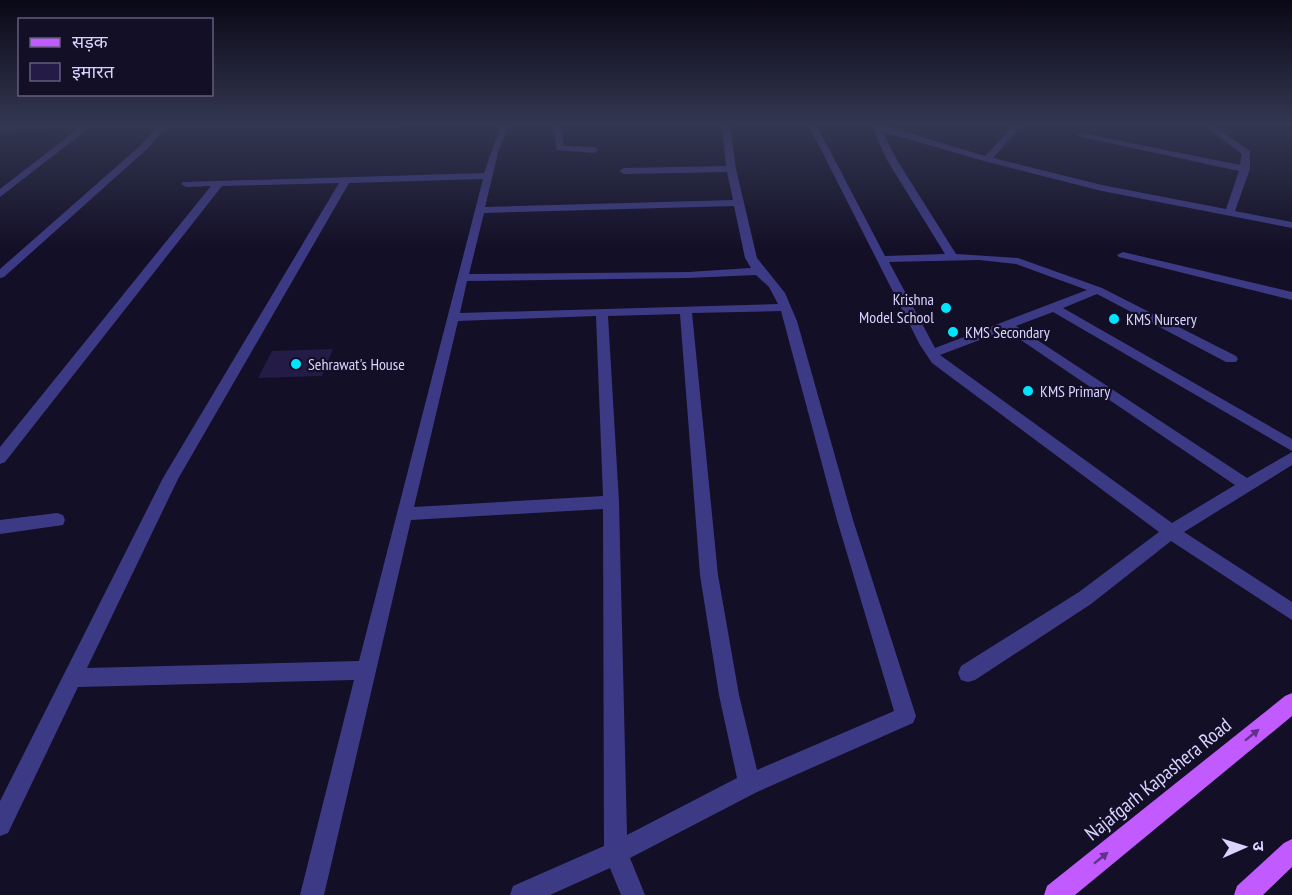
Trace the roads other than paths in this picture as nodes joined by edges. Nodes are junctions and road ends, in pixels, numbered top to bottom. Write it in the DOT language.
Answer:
graph roads {
  1 [pos="36,166"];
  2 [pos="123,166"];
  3 [pos="491,166"];
  4 [pos="731,166"];
  5 [pos="834,166"];
  6 [pos="896,166"];
  7 [pos="1014,166"];
  8 [pos="1229,166"];
  9 [pos="1245,166"];
  10 [pos="731,169"];
  11 [pos="1245,169"];
  12 [pos="624,171"];
  13 [pos="488,176"];
  14 [pos="346,179"];
  15 [pos="219,183"];
  16 [pos="186,184"];
  17 [pos="0,194"];
  18 [pos="739,203"];
  19 [pos="479,210"];
  20 [pos="1230,212"];
  21 [pos="1292,225"];
  22 [pos="1123,255"];
  23 [pos="954,258"];
  24 [pos="882,259"];
  25 [pos="758,271"];
  26 [pos="0,275"];
  27 [pos="462,279"];
  28 [pos="1098,290"];
  29 [pos="1292,296"];
  30 [pos="785,307"];
  31 [pos="1053,307"];
  32 [pos="686,310"];
  33 [pos="602,312"];
  34 [pos="452,317"];
  35 [pos="1008,326"];
  36 [pos="932,354"];
  37 [pos="1231,359"];
  38 [pos="1292,446"];
  39 [pos="0,458"];
  40 [pos="1292,458"];
  41 [pos="1246,485"];
  42 [pos="611,502"];
  43 [pos="404,514"];
  44 [pos="57,520"];
  45 [pos="0,527"];
  46 [pos="1171,532"];
  47 [pos="1292,612"];
  48 [pos="367,670"];
  49 [pos="968,673"];
  50 [pos="72,678"];
  51 [pos="1292,702"];
  52 [pos="749,784"];
  53 [pos="0,825"];
  54 [pos="1292,851"];
  55 [pos="616,853"];
  56 [pos="312,895"];
  57 [pos="522,895"];
  58 [pos="633,895"];
  59 [pos="1056,895"];
  60 [pos="1246,895"];
  1 -- 17 [label="street"];
  2 -- 26 [label="street"];
  3 -- 13 [label="street"];
  4 -- 10 [label="street"];
  5 -- 24 [label="street"];
  6 -- 23 [label="street"];
  7 -- 20 [label="street"];
  8 -- 11 [label="street"];
  9 -- 11 [label="street"];
  10 -- 12 [label="street"];
  10 -- 18 [label="street"];
  11 -- 20 [label="street"];
  13 -- 14 [label="street"];
  13 -- 19 [label="street"];
  14 -- 15 [label="street"];
  14 -- 50 [label="street"];
  15 -- 16 [label="street"];
  15 -- 39 [label="street"];
  18 -- 19 [label="street"];
  18 -- 25 [label="street"];
  19 -- 27 [label="street"];
  20 -- 21 [label="street"];
  22 -- 29 [label="street"];
  23 -- 24 [label="street"];
  23 -- 28 [label="street"];
  24 -- 36 [label="street"];
  25 -- 27 [label="street"];
  25 -- 30 [label="street"];
  27 -- 34 [label="street"];
  28 -- 31 [label="street"];
  28 -- 37 [label="street"];
  30 -- 32 [label="street"];
  30 -- 52 [label="street"];
  31 -- 35 [label="street"];
  31 -- 38 [label="street"];
  32 -- 33 [label="street"];
  32 -- 52 [label="street"];
  33 -- 34 [label="street"];
  33 -- 42 [label="street"];
  34 -- 43 [label="street"];
  35 -- 36 [label="street"];
  35 -- 41 [label="street"];
  36 -- 46 [label="street"];
  40 -- 41 [label="street"];
  41 -- 46 [label="street"];
  42 -- 43 [label="street"];
  42 -- 55 [label="street"];
  43 -- 48 [label="street"];
  44 -- 45 [label="street"];
  46 -- 47 [label="street"];
  46 -- 49 [label="street"];
  48 -- 50 [label="street"];
  48 -- 56 [label="street"];
  50 -- 53 [label="street"];
  59 -- 51 [label="main road, Najafgarh Kapashera Road, one-way"];
  52 -- 55 [label="street"];
  54 -- 60 [label="main road"];
  55 -- 57 [label="street"];
  55 -- 58 [label="street"];
}
